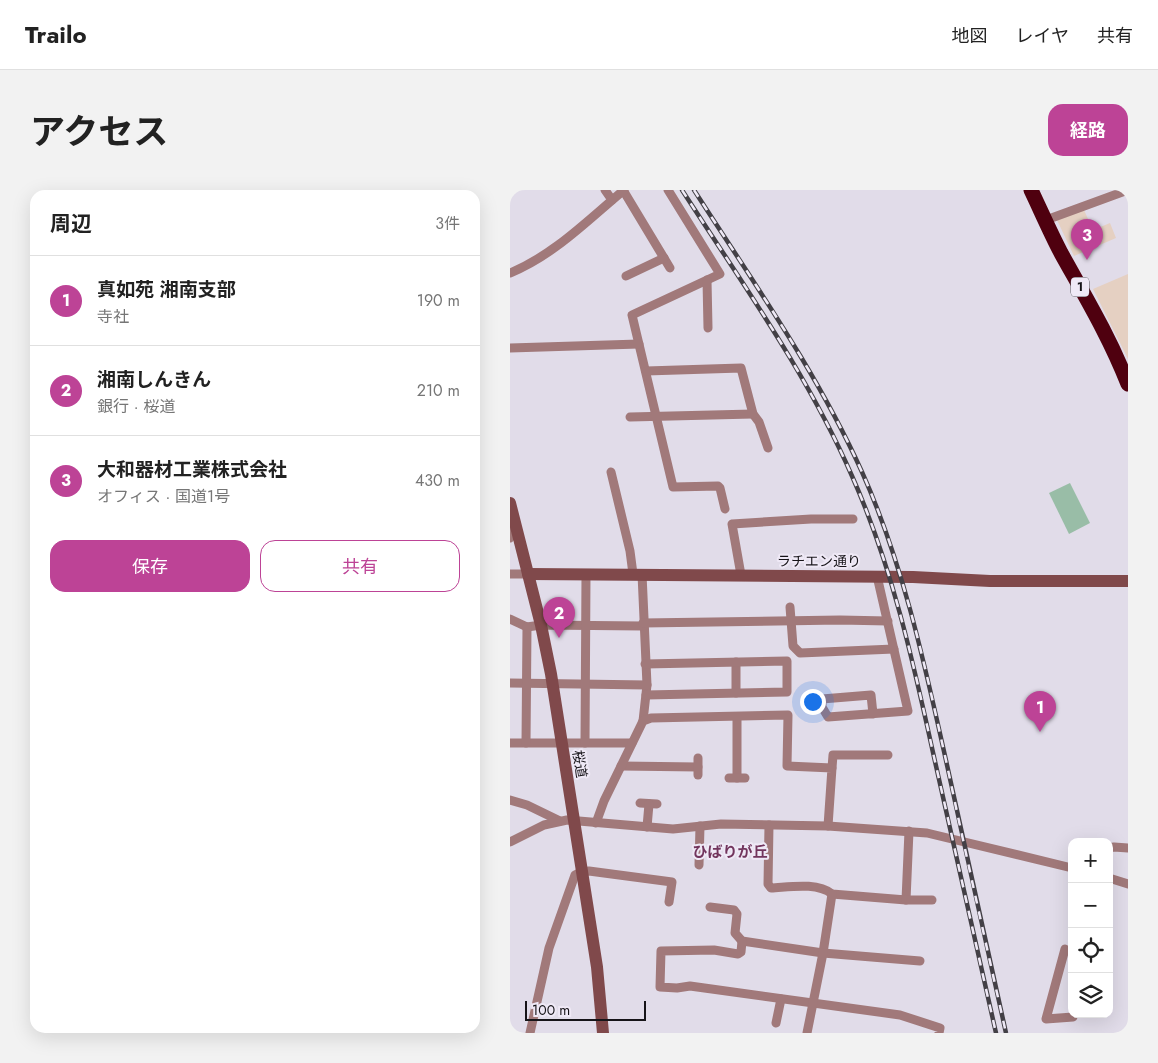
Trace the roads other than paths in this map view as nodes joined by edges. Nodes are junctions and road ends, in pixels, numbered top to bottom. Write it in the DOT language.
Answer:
graph roads {
  1 [pos="605,190"];
  2 [pos="623,190"];
  3 [pos="668,190"];
  4 [pos="1031,190"];
  5 [pos="1128,190"];
  6 [pos="612,200"];
  7 [pos="1046,220"];
  8 [pos="664,258"];
  9 [pos="670,268"];
  10 [pos="510,273"];
  11 [pos="626,276"];
  12 [pos="707,280"];
  13 [pos="708,328"];
  14 [pos="639,344"];
  15 [pos="510,348"];
  16 [pos="646,371"];
  17 [pos="1128,384"];
  18 [pos="753,414"];
  19 [pos="630,417"];
  20 [pos="656,417"];
  21 [pos="768,448"];
  22 [pos="611,472"];
  23 [pos="510,503"];
  24 [pos="726,509"];
  25 [pos="853,519"];
  26 [pos="513,532"];
  27 [pos="510,574"];
  28 [pos="528,574"];
  29 [pos="586,574"];
  30 [pos="637,574"];
  31 [pos="740,575"];
  32 [pos="877,576"];
  33 [pos="1128,581"];
  34 [pos="790,607"];
  35 [pos="510,619"];
  36 [pos="791,620"];
  37 [pos="888,621"];
  38 [pos="542,625"];
  39 [pos="643,625"];
  40 [pos="586,626"];
  41 [pos="527,627"];
  42 [pos="894,649"];
  43 [pos="736,662"];
  44 [pos="645,664"];
  45 [pos="552,683"];
  46 [pos="510,684"];
  47 [pos="527,684"];
  48 [pos="586,684"];
  49 [pos="647,684"];
  50 [pos="736,693"];
  51 [pos="646,696"];
  52 [pos="872,714"];
  53 [pos="737,717"];
  54 [pos="643,721"];
  55 [pos="510,743"];
  56 [pos="526,743"];
  57 [pos="561,743"];
  58 [pos="585,743"];
  59 [pos="632,744"];
  60 [pos="888,755"];
  61 [pos="621,766"];
  62 [pos="698,767"];
  63 [pos="832,768"];
  64 [pos="737,778"];
  65 [pos="510,800"];
  66 [pos="649,804"];
  67 [pos="560,821"];
  68 [pos="573,821"];
  69 [pos="596,823"];
  70 [pos="769,825"];
  71 [pos="700,826"];
  72 [pos="828,826"];
  73 [pos="647,827"];
  74 [pos="909,831"];
  75 [pos="510,842"];
  76 [pos="1113,847"];
  77 [pos="1128,848"];
  78 [pos="699,865"];
  79 [pos="1068,867"];
  80 [pos="581,872"];
  81 [pos="1113,879"];
  82 [pos="1128,884"];
  83 [pos="832,894"];
  84 [pos="906,900"];
  85 [pos="932,900"];
  86 [pos="669,902"];
  87 [pos="710,907"];
  88 [pos="742,942"];
  89 [pos="1065,949"];
  90 [pos="823,953"];
  91 [pos="920,961"];
  92 [pos="781,999"];
  93 [pos="814,1003"];
  94 [pos="1073,1018"];
  95 [pos="776,1023"];
  96 [pos="530,1033"];
  97 [pos="603,1033"];
  98 [pos="807,1033"];
  99 [pos="939,1033"];
  1 -- 6 [label="street"];
  2 -- 6 [label="street"];
  2 -- 8 [label="street"];
  3 -- 12 [label="street"];
  4 -- 7 [label="highway, 1"];
  5 -- 7 [label="street"];
  6 -- 10 [label="street"];
  7 -- 17 [label="highway, 1"];
  8 -- 9 [label="street"];
  8 -- 11 [label="street"];
  12 -- 13 [label="street"];
  12 -- 14 [label="street"];
  14 -- 15 [label="street"];
  14 -- 16 [label="street"];
  16 -- 18 [label="street"];
  16 -- 20 [label="street"];
  18 -- 20 [label="street"];
  18 -- 21 [label="street"];
  19 -- 20 [label="street"];
  20 -- 24 [label="street"];
  22 -- 30 [label="street"];
  23 -- 26 [label="street, 桜道"];
  25 -- 31 [label="street"];
  26 -- 28 [label="street, 桜道"];
  27 -- 28 [label="street, ラチエン通り"];
  28 -- 29 [label="street, ラチエン通り"];
  28 -- 38 [label="street, 桜道"];
  29 -- 30 [label="street, ラチエン通り"];
  29 -- 40 [label="street"];
  30 -- 31 [label="street, ラチエン通り"];
  30 -- 39 [label="street"];
  31 -- 32 [label="street, ラチエン通り"];
  32 -- 33 [label="street, ラチエン通り"];
  32 -- 37 [label="street"];
  34 -- 36 [label="street"];
  35 -- 41 [label="street"];
  36 -- 37 [label="street"];
  36 -- 39 [label="street"];
  36 -- 42 [label="street"];
  37 -- 42 [label="street"];
  38 -- 40 [label="street"];
  38 -- 41 [label="street"];
  38 -- 45 [label="street, 桜道"];
  39 -- 40 [label="street"];
  39 -- 44 [label="street"];
  40 -- 48 [label="street"];
  41 -- 47 [label="street"];
  42 -- 52 [label="street"];
  43 -- 44 [label="street"];
  43 -- 50 [label="street"];
  43 -- 50 [label="street"];
  44 -- 49 [label="street"];
  45 -- 47 [label="street"];
  45 -- 48 [label="street"];
  45 -- 57 [label="street, 桜道"];
  46 -- 47 [label="street"];
  47 -- 56 [label="street"];
  48 -- 49 [label="street"];
  48 -- 58 [label="street"];
  49 -- 51 [label="street"];
  50 -- 51 [label="street"];
  51 -- 54 [label="street"];
  52 -- 52 [label="street"];
  53 -- 54 [label="street"];
  53 -- 63 [label="street"];
  53 -- 64 [label="street"];
  54 -- 59 [label="street"];
  55 -- 56 [label="street"];
  56 -- 57 [label="street"];
  57 -- 58 [label="street"];
  57 -- 68 [label="street, 桜道"];
  58 -- 59 [label="street"];
  59 -- 61 [label="street"];
  60 -- 63 [label="street"];
  61 -- 62 [label="street"];
  61 -- 69 [label="street"];
  63 -- 72 [label="street"];
  65 -- 67 [label="street"];
  66 -- 73 [label="street"];
  67 -- 68 [label="street"];
  67 -- 75 [label="street"];
  68 -- 69 [label="street"];
  68 -- 80 [label="street, 桜道"];
  69 -- 73 [label="street"];
  70 -- 71 [label="street"];
  70 -- 72 [label="street"];
  70 -- 83 [label="street"];
  71 -- 73 [label="street"];
  71 -- 78 [label="street"];
  72 -- 74 [label="street"];
  74 -- 79 [label="street"];
  74 -- 84 [label="street"];
  76 -- 77 [label="street"];
  80 -- 86 [label="street"];
  80 -- 96 [label="street"];
  80 -- 97 [label="street, 桜道"];
  81 -- 82 [label="street"];
  83 -- 84 [label="street"];
  83 -- 90 [label="street"];
  84 -- 85 [label="street"];
  87 -- 88 [label="street"];
  88 -- 90 [label="street"];
  88 -- 92 [label="street"];
  89 -- 94 [label="street"];
  90 -- 91 [label="street"];
  90 -- 93 [label="street"];
  92 -- 93 [label="street"];
  92 -- 95 [label="street"];
  93 -- 98 [label="street"];
  93 -- 99 [label="street"];
}
